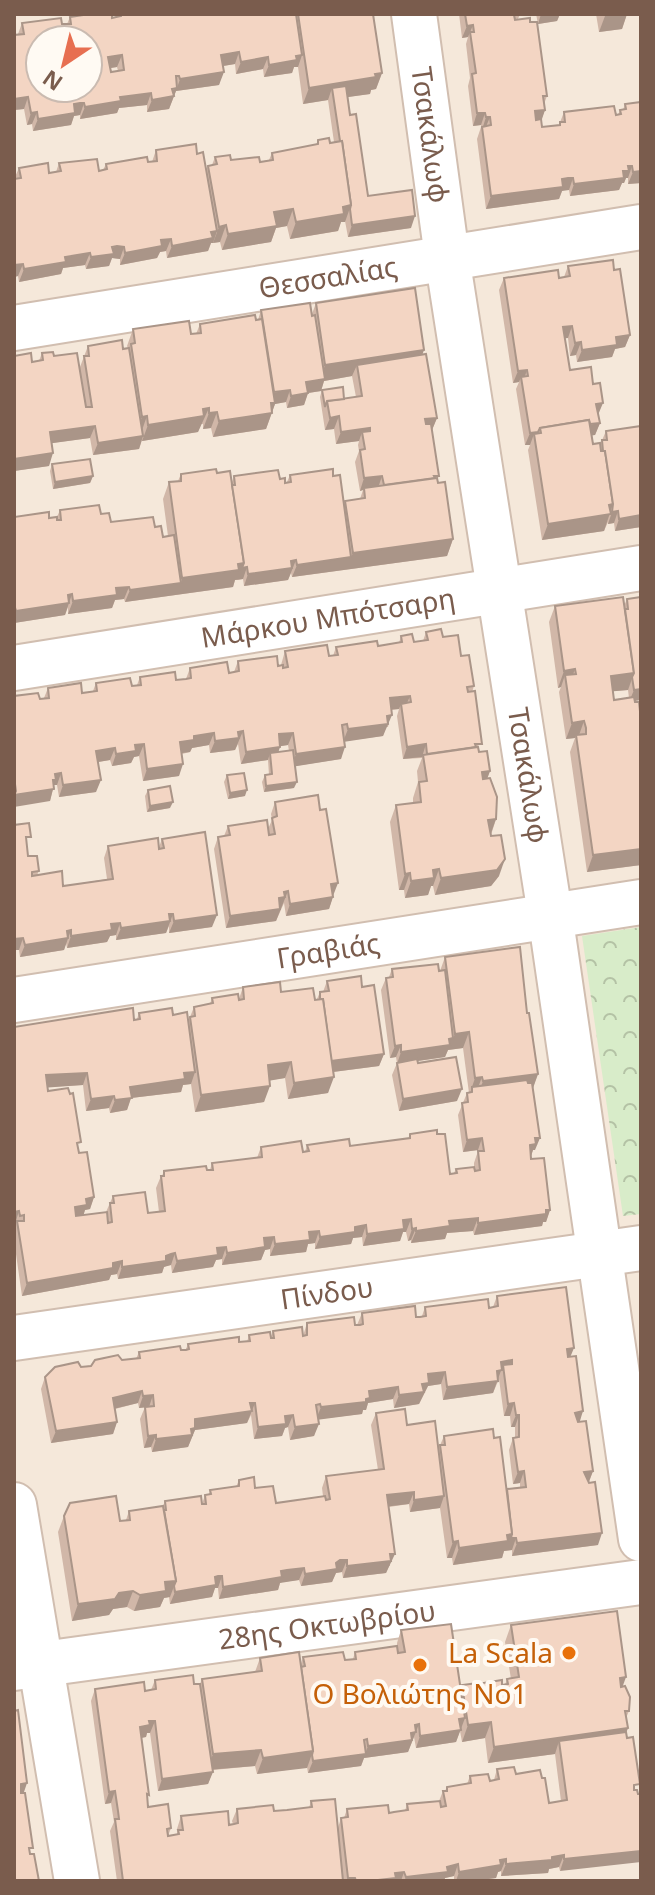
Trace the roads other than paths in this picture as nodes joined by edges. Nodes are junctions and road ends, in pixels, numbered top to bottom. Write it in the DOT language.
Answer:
graph roads {
  1 [pos="414,14"];
  2 [pos="641,227"];
  3 [pos="447,257"];
  4 [pos="14,328"];
  5 [pos="641,568"];
  6 [pos="499,590"];
  7 [pos="14,668"];
  8 [pos="641,902"];
  9 [pos="550,914"];
  10 [pos="14,1000"];
  11 [pos="641,1248"];
  12 [pos="598,1255"];
  13 [pos="14,1338"];
  14 [pos="14,1505"];
  15 [pos="641,1539"];
  16 [pos="641,1582"];
  17 [pos="27,1666"];
  18 [pos="77,1881"];
  1 -- 3 [label="street, Τσακάλωφ"];
  2 -- 3 [label="street, Θεσσαλίας"];
  3 -- 4 [label="street, Θεσσαλίας"];
  3 -- 6 [label="street, Τσακάλωφ"];
  5 -- 6 [label="street, Μάρκου Μπότσαρη"];
  6 -- 7 [label="street, Μάρκου Μπότσαρη"];
  6 -- 9 [label="street, Τσακάλωφ"];
  8 -- 9 [label="street, Γραβιάς"];
  9 -- 10 [label="street, Γραβιάς"];
  9 -- 12 [label="street, Τσακάλωφ"];
  11 -- 12 [label="street, Πίνδου"];
  12 -- 13 [label="street, Πίνδου"];
  12 -- 15 [label="street, Τσακάλωφ"];
  14 -- 17 [label="street"];
  16 -- 17 [label="street, 28ης Οκτωβρίου"];
  17 -- 18 [label="street"];
}
